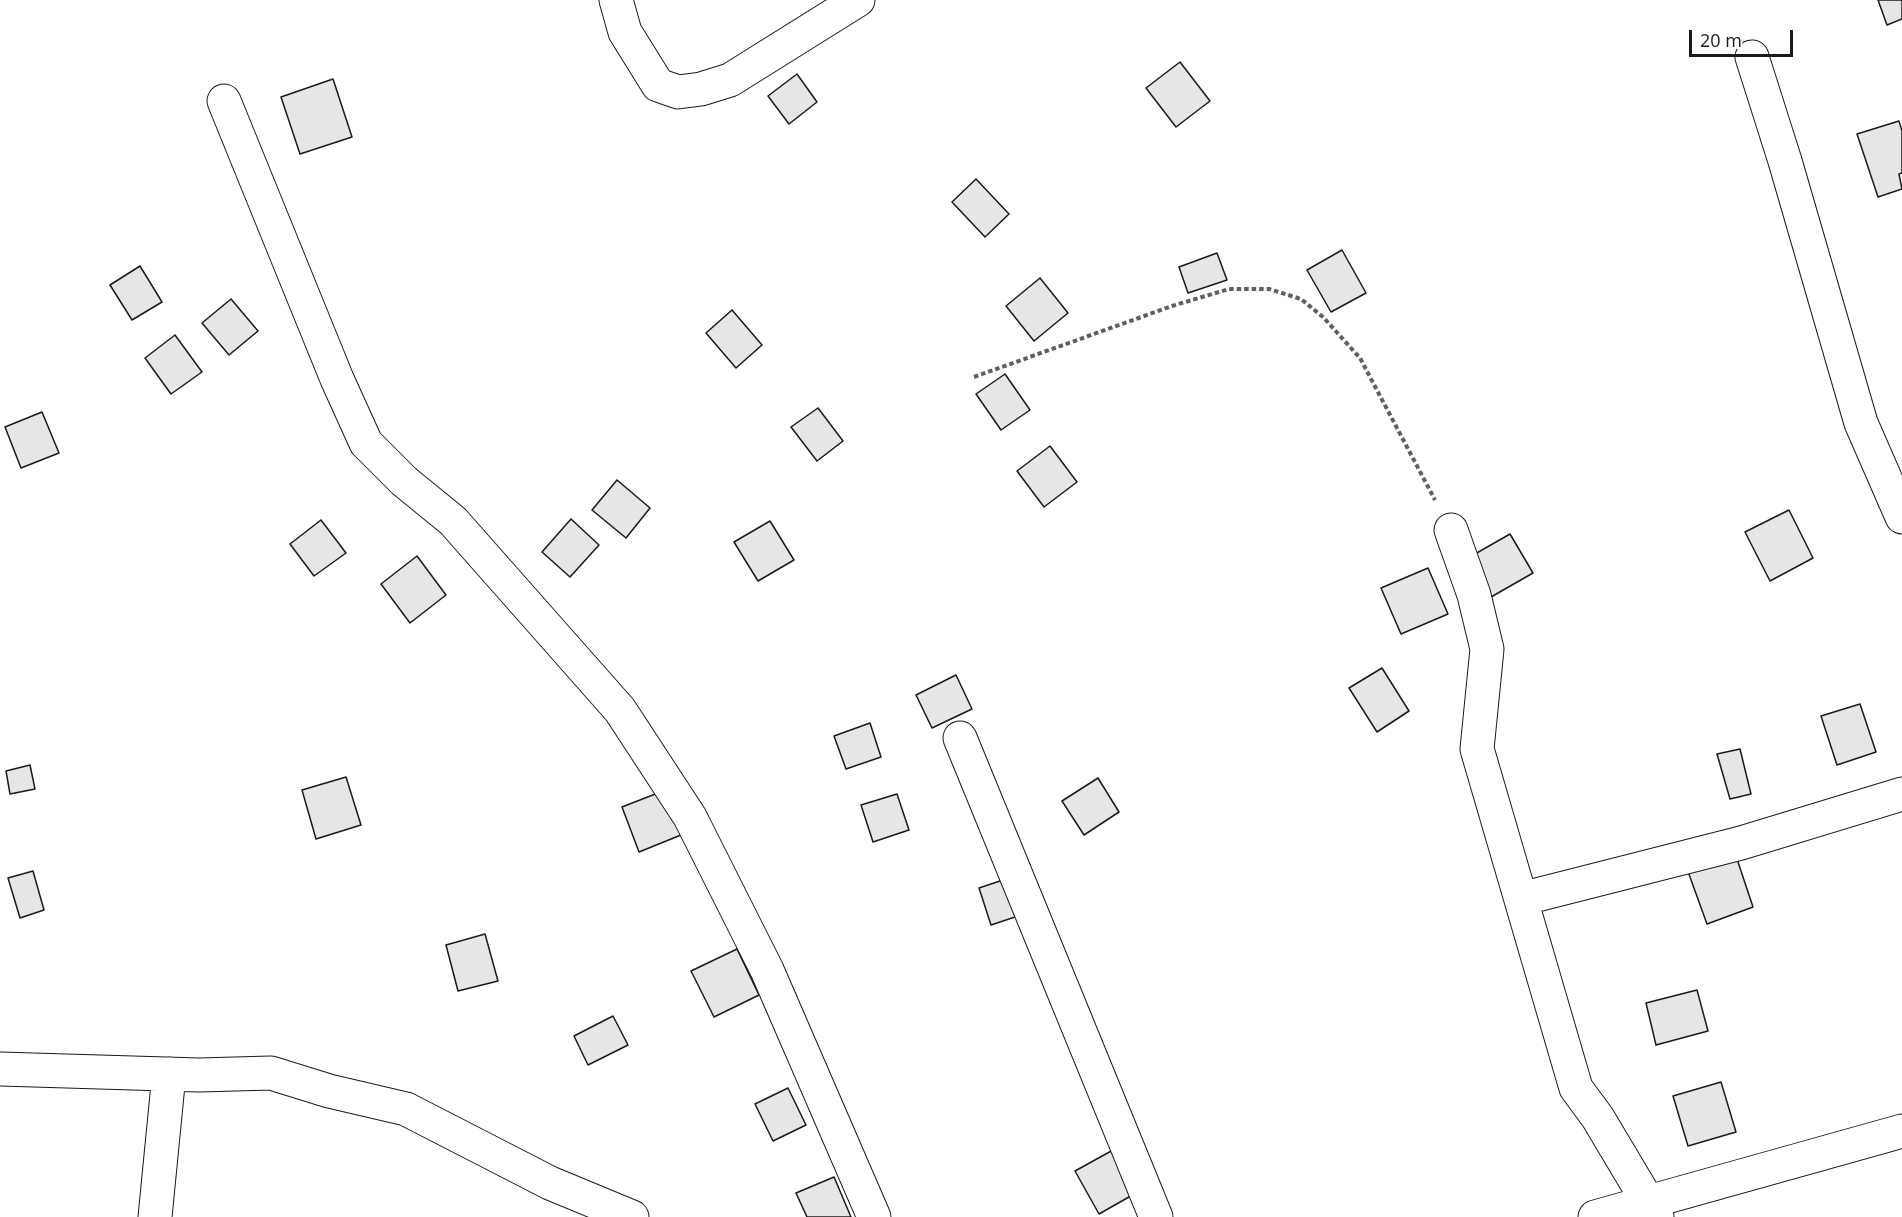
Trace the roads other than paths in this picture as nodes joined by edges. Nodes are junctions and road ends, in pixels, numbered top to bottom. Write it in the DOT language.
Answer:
graph roads {
  1 [pos="616,0"];
  2 [pos="858,0"];
  3 [pos="1752,57"];
  4 [pos="224,101"];
  5 [pos="1902,518"];
  6 [pos="1451,530"];
  7 [pos="960,738"];
  8 [pos="1902,794"];
  9 [pos="1521,899"];
  10 [pos="0,1069"];
  11 [pos="169,1074"];
  12 [pos="1902,1131"];
  13 [pos="1652,1210"];
  14 [pos="155,1217"];
  15 [pos="632,1217"];
  16 [pos="874,1217"];
  17 [pos="1156,1217"];
  18 [pos="1595,1217"];
  1 -- 2 [label="street"];
  3 -- 5 [label="street"];
  4 -- 16 [label="street"];
  6 -- 9 [label="street"];
  7 -- 17 [label="street"];
  8 -- 9 [label="street"];
  9 -- 13 [label="street"];
  10 -- 11 [label="street"];
  11 -- 14 [label="street"];
  11 -- 15 [label="street"];
  12 -- 13 [label="street"];
  13 -- 18 [label="street"];
}
